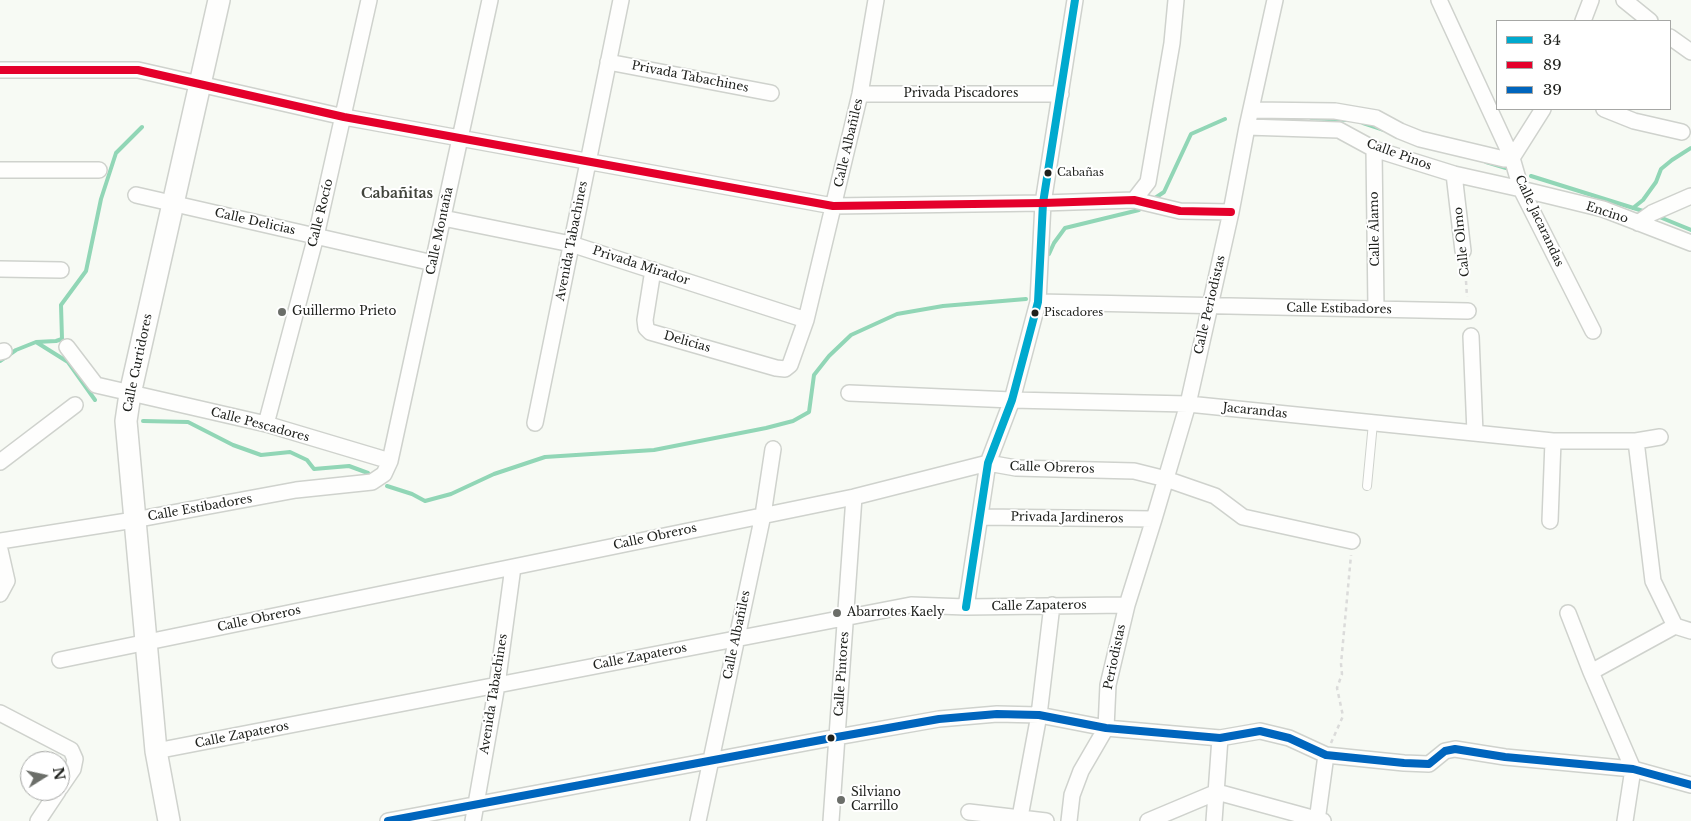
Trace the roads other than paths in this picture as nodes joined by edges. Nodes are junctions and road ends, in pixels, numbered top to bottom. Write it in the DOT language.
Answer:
graph roads {
  1 [pos="220,0"];
  2 [pos="369,0"];
  3 [pos="490,0"];
  4 [pos="621,0"];
  5 [pos="876,0"];
  6 [pos="1076,0"];
  7 [pos="1176,0"];
  8 [pos="1275,0"];
  9 [pos="1438,0"];
  10 [pos="1591,0"];
  11 [pos="1624,0"];
  12 [pos="1583,20"];
  13 [pos="1649,20"];
  14 [pos="1671,38"];
  15 [pos="1691,52"];
  16 [pos="608,62"];
  17 [pos="0,70"];
  18 [pos="200,84"];
  19 [pos="771,92"];
  20 [pos="860,94"];
  21 [pos="1061,94"];
  22 [pos="1251,110"];
  23 [pos="1542,110"];
  24 [pos="1606,110"];
  25 [pos="344,117"];
  26 [pos="1247,127"];
  27 [pos="1682,132"];
  28 [pos="460,138"];
  29 [pos="1374,148"];
  30 [pos="1512,158"];
  31 [pos="588,162"];
  32 [pos="0,170"];
  33 [pos="99,170"];
  34 [pos="1454,174"];
  35 [pos="1521,189"];
  36 [pos="136,195"];
  37 [pos="1691,196"];
  38 [pos="1134,200"];
  39 [pos="173,203"];
  40 [pos="1043,203"];
  41 [pos="833,206"];
  42 [pos="1231,212"];
  43 [pos="443,218"];
  44 [pos="1638,223"];
  45 [pos="316,236"];
  46 [pos="1691,243"];
  47 [pos="571,244"];
  48 [pos="1463,251"];
  49 [pos="433,263"];
  50 [pos="0,269"];
  51 [pos="61,270"];
  52 [pos="654,270"];
  53 [pos="1038,302"];
  54 [pos="1209,306"];
  55 [pos="1376,310"];
  56 [pos="1468,311"];
  57 [pos="806,320"];
  58 [pos="1593,331"];
  59 [pos="1471,336"];
  60 [pos="67,347"];
  61 [pos="785,369"];
  62 [pos="849,393"];
  63 [pos="130,394"];
  64 [pos="1012,400"];
  65 [pos="1188,404"];
  66 [pos="75,405"];
  67 [pos="534,423"];
  68 [pos="1373,423"];
  69 [pos="266,424"];
  70 [pos="1475,433"];
  71 [pos="1660,437"];
  72 [pos="1553,441"];
  73 [pos="1636,441"];
  74 [pos="773,449"];
  75 [pos="0,462"];
  76 [pos="390,462"];
  77 [pos="988,463"];
  78 [pos="1166,479"];
  79 [pos="1367,486"];
  80 [pos="854,497"];
  81 [pos="763,515"];
  82 [pos="981,517"];
  83 [pos="1154,519"];
  84 [pos="134,520"];
  85 [pos="1550,521"];
  86 [pos="0,541"];
  87 [pos="1352,541"];
  88 [pos="0,550"];
  89 [pos="513,567"];
  90 [pos="0,594"];
  91 [pos="1052,605"];
  92 [pos="1127,605"];
  93 [pos="966,607"];
  94 [pos="1568,613"];
  95 [pos="846,618"];
  96 [pos="1675,626"];
  97 [pos="1691,631"];
  98 [pos="737,639"];
  99 [pos="146,642"];
  100 [pos="60,660"];
  101 [pos="1590,672"];
  102 [pos="497,685"];
  103 [pos="0,713"];
  104 [pos="1039,715"];
  105 [pos="1106,728"];
  106 [pos="837,737"];
  107 [pos="1220,738"];
  108 [pos="156,751"];
  109 [pos="1326,755"];
  110 [pos="711,761"];
  111 [pos="1632,769"];
  112 [pos="70,773"];
  113 [pos="1691,785"];
  114 [pos="1217,792"];
  115 [pos="52,801"];
  116 [pos="476,805"];
  117 [pos="969,812"];
  118 [pos="1020,817"];
  119 [pos="38,821"];
  120 [pos="169,821"];
  121 [pos="388,821"];
  122 [pos="473,821"];
  123 [pos="698,821"];
  124 [pos="831,821"];
  125 [pos="1046,821"];
  126 [pos="1069,821"];
  127 [pos="1148,821"];
  128 [pos="1214,821"];
  129 [pos="1319,821"];
  130 [pos="1626,821"];
  1 -- 18 [label="street, Calle Curtidores"];
  2 -- 25 [label="street, Calle Rocío"];
  3 -- 28 [label="street, Calle Montaña"];
  4 -- 16 [label="street, Avenida Tabachines"];
  5 -- 20 [label="street, Calle Albañiles"];
  6 -- 21 [label="street"];
  7 -- 38 [label="street"];
  8 -- 22 [label="street, Calle Periodistas"];
  9 -- 30 [label="street, Calle Jacarandas"];
  10 -- 12 [label="street"];
  11 -- 13 [label="street"];
  14 -- 15 [label="street"];
  16 -- 19 [label="street, Privada Tabachines"];
  16 -- 31 [label="street, Avenida Tabachines"];
  17 -- 18 [label="street"];
  18 -- 25 [label="street"];
  18 -- 39 [label="street, Calle Curtidores"];
  20 -- 21 [label="street, Privada Piscadores"];
  20 -- 41 [label="street, Calle Albañiles"];
  21 -- 40 [label="street"];
  22 -- 26 [label="street, Calle Periodistas"];
  22 -- 30 [label="street"];
  23 -- 30 [label="street"];
  24 -- 27 [label="street"];
  25 -- 28 [label="street"];
  25 -- 45 [label="street, Calle Rocío"];
  26 -- 29 [label="street, Calle Pinos"];
  26 -- 42 [label="street, Calle Periodistas"];
  28 -- 31 [label="street"];
  28 -- 43 [label="street, Calle Montaña"];
  29 -- 34 [label="street, Calle Pinos"];
  29 -- 55 [label="street, Calle Álamo"];
  30 -- 35 [label="street, Calle Jacarandas"];
  31 -- 41 [label="street"];
  31 -- 47 [label="street, Avenida Tabachines"];
  32 -- 33 [label="street"];
  34 -- 35 [label="street, Calle Pinos"];
  34 -- 48 [label="street, Calle Olmo"];
  35 -- 44 [label="street, Encino"];
  35 -- 58 [label="street, Calle Jacarandas"];
  36 -- 39 [label="street, Calle Delicias"];
  37 -- 44 [label="street"];
  38 -- 40 [label="street"];
  38 -- 42 [label="street"];
  39 -- 45 [label="street, Calle Delicias"];
  39 -- 63 [label="street, Calle Curtidores"];
  40 -- 41 [label="street"];
  40 -- 53 [label="street"];
  41 -- 57 [label="street, Calle Albañiles"];
  42 -- 54 [label="street, Calle Periodistas"];
  43 -- 47 [label="street, Privada Mirador"];
  43 -- 49 [label="street, Calle Montaña"];
  44 -- 46 [label="street, Encino"];
  45 -- 49 [label="street, Calle Delicias"];
  45 -- 69 [label="street, Calle Rocío"];
  47 -- 52 [label="street, Privada Mirador"];
  47 -- 67 [label="street, Avenida Tabachines"];
  49 -- 76 [label="street, Calle Montaña"];
  50 -- 51 [label="street"];
  52 -- 57 [label="street, Privada Mirador"];
  52 -- 61 [label="street, Delicias"];
  53 -- 54 [label="street, Calle Estibadores"];
  53 -- 64 [label="street"];
  54 -- 55 [label="street, Calle Estibadores"];
  54 -- 65 [label="street, Calle Periodistas"];
  55 -- 56 [label="street, Calle Estibadores"];
  57 -- 61 [label="street, Calle Albañiles"];
  59 -- 70 [label="street"];
  60 -- 63 [label="street, Calle Pescadores"];
  62 -- 64 [label="street, Jacarandas"];
  63 -- 69 [label="street, Calle Pescadores"];
  63 -- 84 [label="street, Calle Curtidores"];
  64 -- 65 [label="street, Jacarandas"];
  64 -- 77 [label="street"];
  65 -- 68 [label="street, Jacarandas"];
  65 -- 78 [label="street, Calle Periodistas"];
  66 -- 75 [label="street"];
  68 -- 70 [label="street, Jacarandas"];
  68 -- 79 [label="lane"];
  69 -- 76 [label="street, Calle Pescadores"];
  70 -- 72 [label="street, Jacarandas"];
  71 -- 73 [label="street, Jacarandas"];
  72 -- 73 [label="street, Jacarandas"];
  72 -- 85 [label="street"];
  73 -- 96 [label="street"];
  74 -- 81 [label="street, Calle Albañiles"];
  76 -- 84 [label="street, Calle Estibadores"];
  77 -- 78 [label="street, Calle Obreros"];
  77 -- 80 [label="street, Calle Obreros"];
  77 -- 82 [label="street"];
  78 -- 83 [label="street, Calle Periodistas"];
  78 -- 87 [label="street, Calle Obreros"];
  80 -- 81 [label="street, Calle Obreros"];
  80 -- 95 [label="street, Calle Pintores"];
  81 -- 89 [label="street, Calle Obreros"];
  81 -- 98 [label="street, Calle Albañiles"];
  82 -- 83 [label="street, Privada Jardineros"];
  82 -- 93 [label="street"];
  83 -- 92 [label="street, Calle Periodistas"];
  84 -- 86 [label="street, Calle Estibadores"];
  84 -- 99 [label="street, Calle Curtidores"];
  88 -- 90 [label="street"];
  89 -- 99 [label="street, Calle Obreros"];
  89 -- 102 [label="street, Avenida Tabachines"];
  91 -- 92 [label="street, Calle Zapateros"];
  91 -- 93 [label="street, Calle Zapateros"];
  91 -- 104 [label="street"];
  92 -- 105 [label="street, Periodistas"];
  93 -- 95 [label="street, Calle Zapateros"];
  94 -- 101 [label="street"];
  95 -- 98 [label="street, Calle Zapateros"];
  95 -- 106 [label="street, Calle Pintores"];
  96 -- 97 [label="street"];
  96 -- 101 [label="street"];
  98 -- 102 [label="street, Calle Zapateros"];
  98 -- 110 [label="street, Calle Albañiles"];
  99 -- 100 [label="street, Calle Obreros"];
  99 -- 108 [label="street, Calle Curtidores"];
  101 -- 111 [label="street"];
  102 -- 108 [label="street, Calle Zapateros"];
  102 -- 116 [label="street, Avenida Tabachines"];
  103 -- 112 [label="street"];
  104 -- 105 [label="street"];
  104 -- 106 [label="street"];
  104 -- 118 [label="street"];
  105 -- 107 [label="street"];
  105 -- 126 [label="street, Periodistas"];
  106 -- 110 [label="street"];
  106 -- 124 [label="street, Calle Pintores"];
  107 -- 109 [label="street"];
  107 -- 114 [label="street"];
  108 -- 120 [label="street, Calle Curtidores"];
  109 -- 111 [label="street"];
  109 -- 129 [label="street"];
  110 -- 116 [label="street"];
  110 -- 123 [label="street, Calle Albañiles"];
  111 -- 113 [label="street"];
  111 -- 130 [label="street"];
  114 -- 127 [label="street"];
  114 -- 128 [label="street"];
  114 -- 129 [label="street"];
  115 -- 119 [label="street"];
  116 -- 121 [label="street"];
  116 -- 122 [label="street, Avenida Tabachines"];
  117 -- 118 [label="street"];
  118 -- 125 [label="street"];
}
